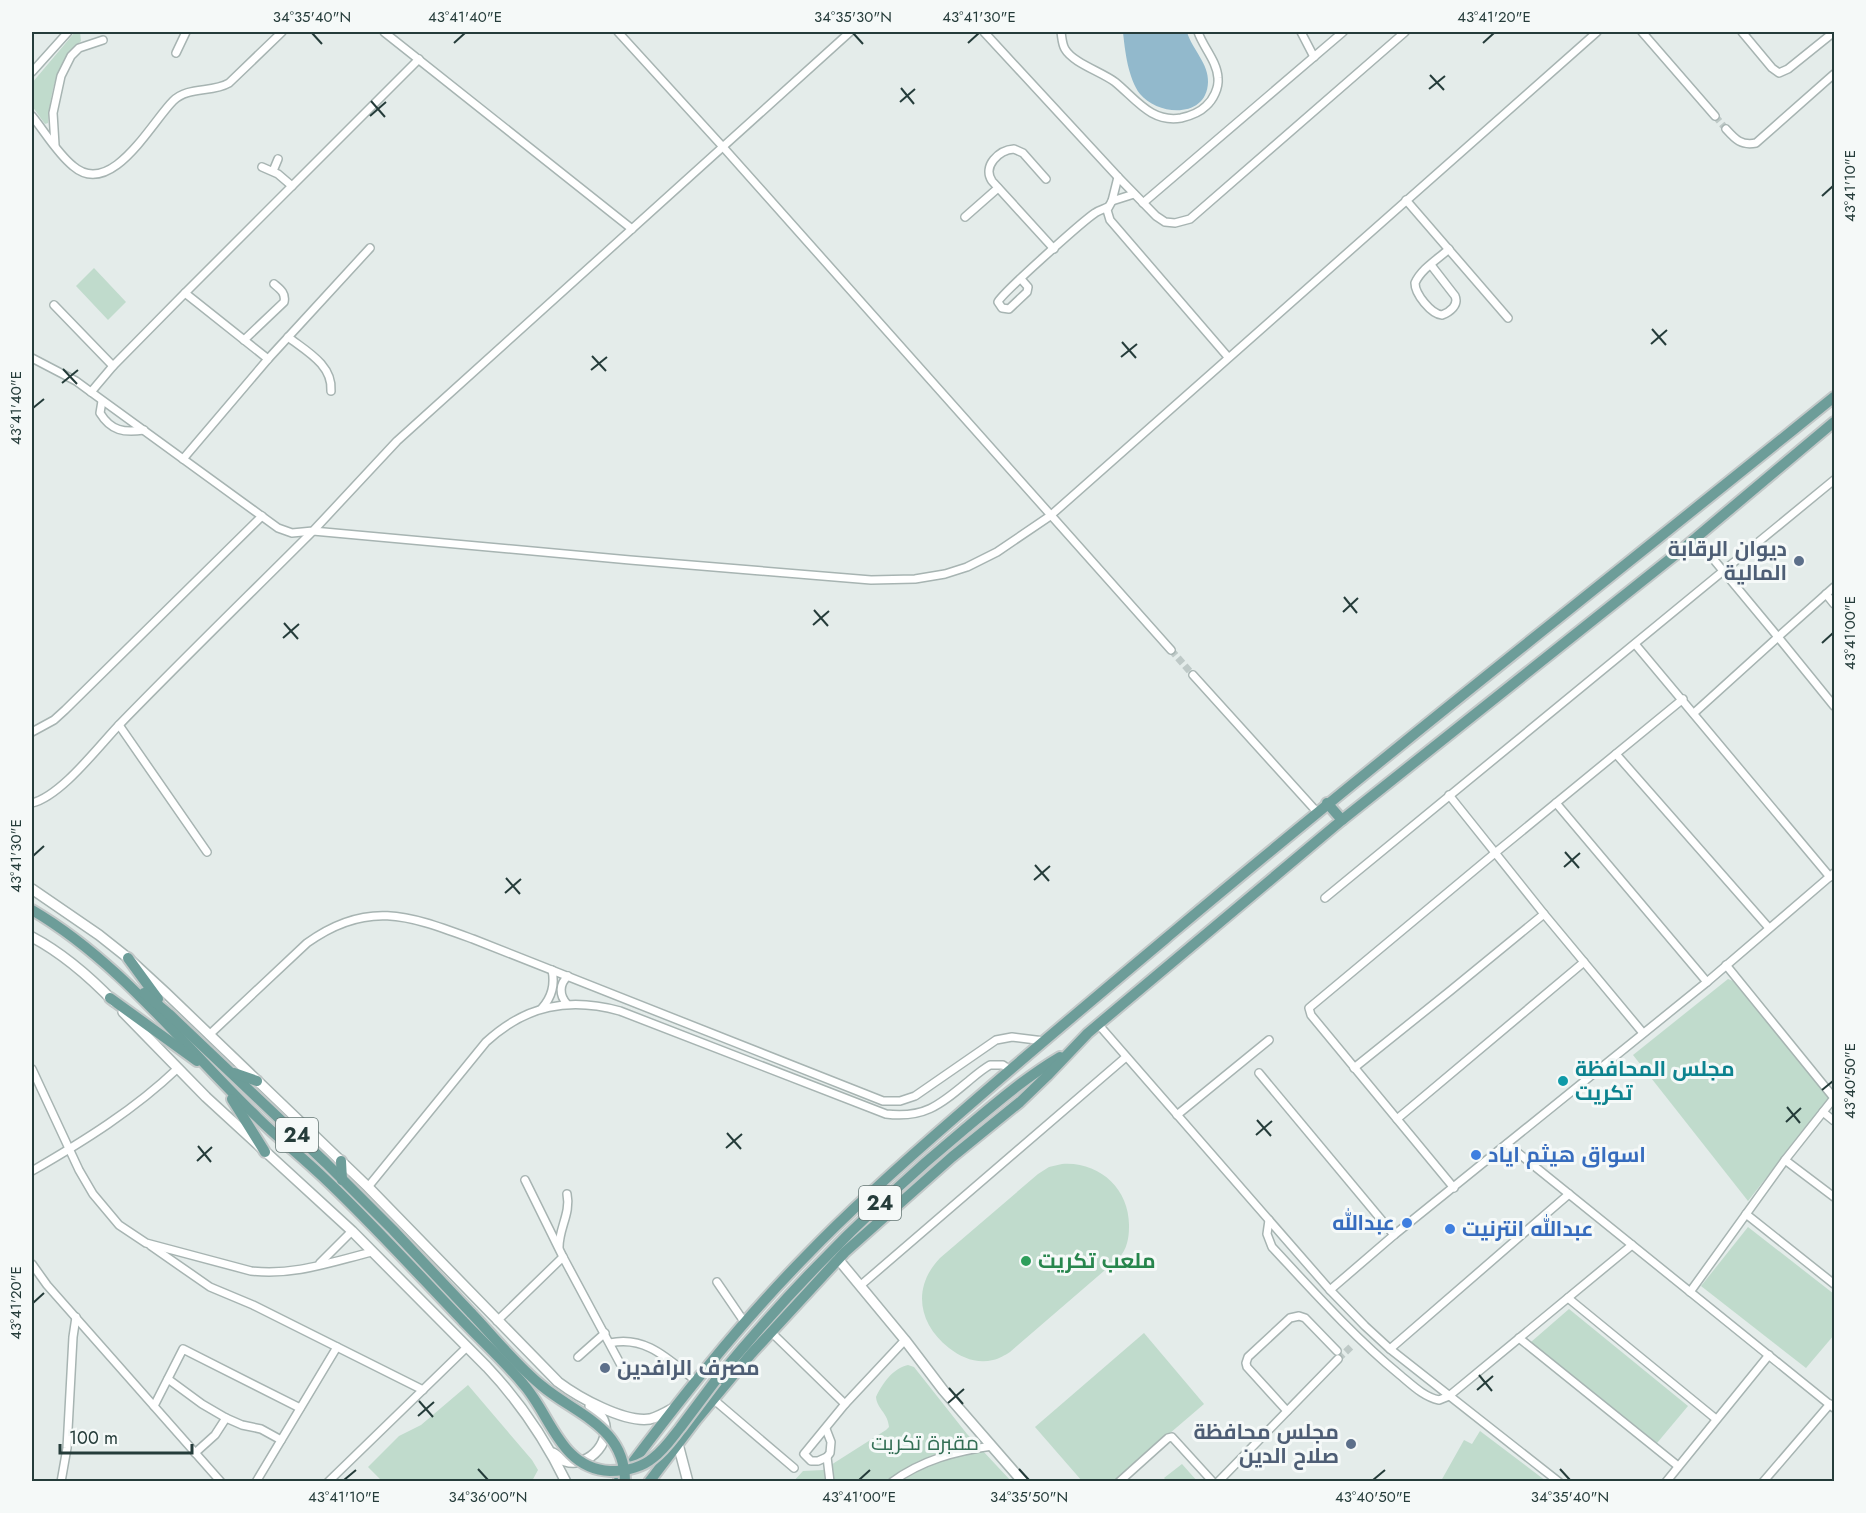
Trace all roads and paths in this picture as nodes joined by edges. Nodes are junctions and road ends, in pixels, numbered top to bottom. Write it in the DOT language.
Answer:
graph roads {
  1 [pos="68,32"];
  2 [pos="186,32"];
  3 [pos="282,32"];
  4 [pos="384,32"];
  5 [pos="618,32"];
  6 [pos="850,32"];
  7 [pos="984,32"];
  8 [pos="1061,32"];
  9 [pos="1198,32"];
  10 [pos="1301,32"];
  11 [pos="1343,32"];
  12 [pos="1405,32"];
  13 [pos="1597,32"];
  14 [pos="1642,32"];
  15 [pos="1742,32"];
  16 [pos="1834,32"];
  17 [pos="102,40"];
  18 [pos="176,53"];
  19 [pos="1314,57"];
  20 [pos="419,59"];
  21 [pos="32,72"];
  22 [pos="1834,74"];
  23 [pos="32,116"];
  24 [pos="1715,116"];
  25 [pos="1726,129"];
  26 [pos="55,146"];
  27 [pos="723,147"];
  28 [pos="278,159"];
  29 [pos="262,167"];
  30 [pos="273,171"];
  31 [pos="1118,177"];
  32 [pos="1046,179"];
  33 [pos="292,186"];
  34 [pos="998,188"];
  35 [pos="1134,194"];
  36 [pos="1406,200"];
  37 [pos="1143,202"];
  38 [pos="1110,204"];
  39 [pos="965,217"];
  40 [pos="632,229"];
  41 [pos="370,248"];
  42 [pos="1054,249"];
  43 [pos="1449,249"];
  44 [pos="1431,265"];
  45 [pos="1021,279"];
  46 [pos="274,284"];
  47 [pos="185,293"];
  48 [pos="54,305"];
  49 [pos="1508,318"];
  50 [pos="288,337"];
  51 [pos="244,340"];
  52 [pos="1228,357"];
  53 [pos="32,358"];
  54 [pos="268,359"];
  55 [pos="113,366"];
  56 [pos="331,391"];
  57 [pos="92,392"];
  58 [pos="1834,397"];
  59 [pos="102,400"];
  60 [pos="1834,422"];
  61 [pos="144,430"];
  62 [pos="183,459"];
  63 [pos="1834,480"];
  64 [pos="262,516"];
  65 [pos="1050,516"];
  66 [pos="313,531"];
  67 [pos="1695,537"];
  68 [pos="1723,572"];
  69 [pos="1834,587"];
  70 [pos="1826,594"];
  71 [pos="1834,604"];
  72 [pos="1778,637"];
  73 [pos="1635,644"];
  74 [pos="1171,650"];
  75 [pos="1194,675"];
  76 [pos="1683,699"];
  77 [pos="1834,706"];
  78 [pos="1694,713"];
  79 [pos="119,725"];
  80 [pos="32,732"];
  81 [pos="1617,754"];
  82 [pos="1449,795"];
  83 [pos="32,803"];
  84 [pos="1327,803"];
  85 [pos="1556,803"];
  86 [pos="1317,812"];
  87 [pos="1342,820"];
  88 [pos="207,852"];
  89 [pos="1495,853"];
  90 [pos="1832,875"];
  91 [pos="32,889"];
  92 [pos="1325,898"];
  93 [pos="32,910"];
  94 [pos="1544,914"];
  95 [pos="1769,928"];
  96 [pos="32,937"];
  97 [pos="128,958"];
  98 [pos="1584,962"];
  99 [pos="1726,965"];
  100 [pos="111,968"];
  101 [pos="552,970"];
  102 [pos="568,976"];
  103 [pos="1707,982"];
  104 [pos="110,998"];
  105 [pos="567,1004"];
  106 [pos="543,1008"];
  107 [pos="169,1014"];
  108 [pos="1098,1024"];
  109 [pos="1642,1033"];
  110 [pos="209,1035"];
  111 [pos="1269,1040"];
  112 [pos="1044,1041"];
  113 [pos="1069,1052"];
  114 [pos="1126,1057"];
  115 [pos="178,1068"];
  116 [pos="209,1068"];
  117 [pos="1354,1068"];
  118 [pos="32,1069"];
  119 [pos="1010,1070"];
  120 [pos="229,1071"];
  121 [pos="1259,1072"];
  122 [pos="219,1078"];
  123 [pos="256,1081"];
  124 [pos="1834,1098"];
  125 [pos="1823,1112"];
  126 [pos="1178,1115"];
  127 [pos="1397,1119"];
  128 [pos="1834,1121"];
  129 [pos="1507,1144"];
  130 [pos="69,1149"];
  131 [pos="266,1152"];
  132 [pos="1785,1160"];
  133 [pos="341,1161"];
  134 [pos="32,1170"];
  135 [pos="342,1180"];
  136 [pos="525,1180"];
  137 [pos="368,1187"];
  138 [pos="1454,1188"];
  139 [pos="567,1194"];
  140 [pos="1569,1194"];
  141 [pos="1834,1197"];
  142 [pos="1746,1214"];
  143 [pos="1269,1220"];
  144 [pos="352,1231"];
  145 [pos="1394,1235"];
  146 [pos="146,1243"];
  147 [pos="1632,1245"];
  148 [pos="559,1249"];
  149 [pos="372,1252"];
  150 [pos="563,1257"];
  151 [pos="838,1259"];
  152 [pos="32,1264"];
  153 [pos="318,1265"];
  154 [pos="717,1282"];
  155 [pos="1834,1284"];
  156 [pos="861,1285"];
  157 [pos="1330,1290"];
  158 [pos="1690,1292"];
  159 [pos="1568,1298"];
  160 [pos="76,1317"];
  161 [pos="468,1318"];
  162 [pos="497,1321"];
  163 [pos="745,1323"];
  164 [pos="771,1332"];
  165 [pos="605,1333"];
  166 [pos="1359,1338"];
  167 [pos="1519,1338"];
  168 [pos="905,1340"];
  169 [pos="610,1343"];
  170 [pos="1353,1345"];
  171 [pos="337,1347"];
  172 [pos="467,1347"];
  173 [pos="1389,1349"];
  174 [pos="1769,1355"];
  175 [pos="578,1357"];
  176 [pos="623,1369"];
  177 [pos="168,1378"];
  178 [pos="696,1381"];
  179 [pos="423,1390"];
  180 [pos="571,1392"];
  181 [pos="1449,1396"];
  182 [pos="713,1399"];
  183 [pos="845,1404"];
  184 [pos="154,1406"];
  185 [pos="1832,1406"];
  186 [pos="674,1407"];
  187 [pos="300,1408"];
  188 [pos="1287,1412"];
  189 [pos="226,1418"];
  190 [pos="1716,1419"];
  191 [pos="826,1429"];
  192 [pos="543,1439"];
  193 [pos="281,1440"];
  194 [pos="678,1444"];
  195 [pos="992,1446"];
  196 [pos="195,1453"];
  197 [pos="827,1457"];
  198 [pos="1678,1466"];
  199 [pos="794,1467"];
  200 [pos="61,1482"];
  201 [pos="221,1482"];
  202 [pos="256,1482"];
  203 [pos="328,1482"];
  204 [pos="566,1482"];
  205 [pos="618,1482"];
  206 [pos="625,1482"];
  207 [pos="649,1482"];
  208 [pos="688,1482"];
  209 [pos="830,1482"];
  210 [pos="892,1482"];
  211 [pos="1023,1482"];
  212 [pos="1119,1482"];
  213 [pos="1216,1482"];
  214 [pos="1559,1482"];
  215 [pos="1666,1482"];
  216 [pos="1763,1482"];
  1 -- 21 [label="street"];
  2 -- 18 [label="street"];
  3 -- 26 [label="street"];
  4 -- 20 [label="street"];
  5 -- 27 [label="street"];
  6 -- 27 [label="street"];
  7 -- 31 [label="street"];
  8 -- 9 [label="street"];
  10 -- 19 [label="street"];
  11 -- 19 [label="street"];
  12 -- 37 [label="street"];
  13 -- 36 [label="street"];
  14 -- 24 [label="street"];
  15 -- 16 [label="street"];
  17 -- 26 [label="street"];
  19 -- 37 [label="street"];
  20 -- 33 [label="street"];
  20 -- 40 [label="street"];
  22 -- 25 [label="street"];
  23 -- 26 [label="street"];
  27 -- 40 [label="street"];
  27 -- 65 [label="street"];
  28 -- 30 [label="street"];
  29 -- 30 [label="street"];
  30 -- 33 [label="street"];
  31 -- 35 [label="street"];
  31 -- 38 [label="street"];
  32 -- 34 [label="street"];
  33 -- 47 [label="street"];
  34 -- 39 [label="street"];
  34 -- 42 [label="street"];
  35 -- 37 [label="street"];
  35 -- 38 [label="street"];
  36 -- 43 [label="street"];
  36 -- 52 [label="street"];
  38 -- 42 [label="street"];
  38 -- 52 [label="street"];
  40 -- 66 [label="street"];
  41 -- 50 [label="street"];
  42 -- 45 [label="street"];
  43 -- 44 [label="street"];
  43 -- 49 [label="street"];
  44 -- 44 [label="street"];
  45 -- 45 [label="street"];
  46 -- 51 [label="street"];
  47 -- 51 [label="street"];
  47 -- 55 [label="street"];
  48 -- 55 [label="street"];
  50 -- 54 [label="street"];
  50 -- 56 [label="street"];
  51 -- 54 [label="street"];
  52 -- 65 [label="street"];
  53 -- 57 [label="street"];
  54 -- 62 [label="street"];
  55 -- 57 [label="street"];
  57 -- 59 [label="street"];
  58 -- 84 [label="main road"];
  59 -- 61 [label="street"];
  59 -- 61 [label="street"];
  60 -- 67 [label="main road"];
  61 -- 62 [label="street"];
  62 -- 64 [label="street"];
  63 -- 68 [label="street"];
  64 -- 66 [label="street"];
  64 -- 80 [label="street"];
  65 -- 66 [label="street"];
  65 -- 74 [label="street"];
  66 -- 79 [label="street"];
  67 -- 68 [label="street"];
  67 -- 87 [label="main road"];
  68 -- 72 [label="street"];
  68 -- 73 [label="street"];
  69 -- 70 [label="street"];
  70 -- 71 [label="street"];
  70 -- 72 [label="street"];
  72 -- 77 [label="street"];
  72 -- 78 [label="street"];
  73 -- 76 [label="street"];
  73 -- 82 [label="street"];
  75 -- 86 [label="street"];
  76 -- 78 [label="street"];
  76 -- 81 [label="street"];
  78 -- 90 [label="street"];
  79 -- 83 [label="street"];
  79 -- 88 [label="street"];
  81 -- 85 [label="street"];
  81 -- 95 [label="street"];
  82 -- 89 [label="street"];
  82 -- 92 [label="street"];
  84 -- 86 [label="main road"];
  84 -- 87 [label="main road"];
  85 -- 89 [label="street"];
  85 -- 103 [label="street"];
  86 -- 112 [label="main road"];
  87 -- 108 [label="main road"];
  89 -- 94 [label="street"];
  89 -- 117 [label="street"];
  90 -- 95 [label="street"];
  91 -- 97 [label="street"];
  93 -- 100 [label="main road, 24"];
  94 -- 98 [label="street"];
  94 -- 117 [label="street"];
  95 -- 99 [label="street"];
  96 -- 104 [label="street"];
  97 -- 107 [label="main road"];
  97 -- 110 [label="street"];
  98 -- 109 [label="street"];
  98 -- 127 [label="street"];
  99 -- 103 [label="street"];
  99 -- 124 [label="street"];
  100 -- 107 [label="main road, 24"];
  100 -- 116 [label="main road, 24"];
  101 -- 102 [label="street"];
  101 -- 106 [label="street"];
  101 -- 110 [label="street"];
  102 -- 105 [label="street"];
  102 -- 112 [label="street"];
  103 -- 109 [label="street"];
  104 -- 115 [label="street"];
  104 -- 116 [label="main road"];
  105 -- 106 [label="street"];
  105 -- 119 [label="street"];
  106 -- 137 [label="street"];
  107 -- 120 [label="main road, 24"];
  108 -- 113 [label="main road"];
  108 -- 114 [label="street"];
  109 -- 129 [label="street"];
  110 -- 123 [label="street"];
  111 -- 126 [label="street"];
  112 -- 119 [label="main road"];
  113 -- 151 [label="main road"];
  113 -- 161 [label="main road, 24, bridge"];
  114 -- 126 [label="street"];
  114 -- 156 [label="street"];
  115 -- 130 [label="street"];
  115 -- 131 [label="street"];
  116 -- 122 [label="main road, 24"];
  117 -- 127 [label="street"];
  118 -- 130 [label="street"];
  119 -- 163 [label="main road"];
  120 -- 123 [label="main road"];
  120 -- 135 [label="main road, 24"];
  121 -- 145 [label="street"];
  122 -- 131 [label="main road"];
  122 -- 161 [label="main road, 24"];
  123 -- 133 [label="street"];
  124 -- 125 [label="street"];
  125 -- 128 [label="street"];
  125 -- 132 [label="street"];
  126 -- 143 [label="street"];
  127 -- 138 [label="street"];
  129 -- 138 [label="street"];
  129 -- 140 [label="street"];
  130 -- 134 [label="street"];
  130 -- 146 [label="street"];
  131 -- 144 [label="street"];
  132 -- 141 [label="street"];
  132 -- 142 [label="street"];
  133 -- 135 [label="main road"];
  133 -- 137 [label="street"];
  135 -- 161 [label="main road, 24"];
  136 -- 148 [label="street"];
  137 -- 162 [label="street"];
  138 -- 145 [label="street"];
  139 -- 148 [label="street"];
  140 -- 147 [label="street"];
  140 -- 173 [label="street"];
  142 -- 155 [label="street"];
  142 -- 158 [label="street"];
  143 -- 157 [label="street"];
  143 -- 166 [label="street"];
  144 -- 149 [label="street"];
  144 -- 153 [label="street"];
  145 -- 157 [label="street"];
  146 -- 153 [label="street"];
  146 -- 171 [label="street"];
  147 -- 158 [label="street"];
  147 -- 159 [label="street"];
  148 -- 150 [label="street"];
  149 -- 153 [label="street"];
  149 -- 172 [label="street"];
  150 -- 162 [label="street"];
  150 -- 165 [label="street"];
  151 -- 156 [label="street"];
  151 -- 164 [label="main road"];
  152 -- 160 [label="street"];
  154 -- 163 [label="street"];
  156 -- 168 [label="street"];
  157 -- 173 [label="street"];
  158 -- 174 [label="street"];
  159 -- 167 [label="street"];
  159 -- 190 [label="street"];
  160 -- 184 [label="street"];
  160 -- 200 [label="street"];
  161 -- 206 [label="main road, 24, bridge"];
  162 -- 180 [label="street"];
  163 -- 178 [label="main road"];
  164 -- 182 [label="main road"];
  164 -- 183 [label="street"];
  165 -- 169 [label="street"];
  165 -- 175 [label="street"];
  166 -- 170 [label="street"];
  166 -- 181 [label="street"];
  167 -- 181 [label="street"];
  167 -- 198 [label="street"];
  168 -- 183 [label="street"];
  168 -- 195 [label="street"];
  169 -- 176 [label="street"];
  169 -- 178 [label="street"];
  171 -- 179 [label="street"];
  171 -- 187 [label="street"];
  172 -- 179 [label="street"];
  172 -- 192 [label="street"];
  173 -- 181 [label="street"];
  174 -- 185 [label="street"];
  174 -- 190 [label="street"];
  177 -- 184 [label="street"];
  177 -- 187 [label="street"];
  177 -- 189 [label="street"];
  178 -- 186 [label="main road"];
  179 -- 203 [label="street"];
  180 -- 186 [label="street"];
  180 -- 192 [label="street"];
  181 -- 214 [label="street"];
  182 -- 194 [label="main road"];
  182 -- 199 [label="street"];
  183 -- 191 [label="street"];
  184 -- 196 [label="street"];
  185 -- 216 [label="street"];
  186 -- 205 [label="main road"];
  187 -- 193 [label="street"];
  188 -- 188 [label="street"];
  188 -- 213 [label="street"];
  189 -- 193 [label="street"];
  189 -- 196 [label="street"];
  190 -- 198 [label="street"];
  191 -- 197 [label="street"];
  191 -- 197 [label="street"];
  192 -- 204 [label="street"];
  193 -- 202 [label="street"];
  194 -- 207 [label="main road"];
  194 -- 208 [label="street"];
  195 -- 210 [label="street"];
  195 -- 211 [label="street"];
  196 -- 201 [label="street"];
  197 -- 209 [label="street"];
  198 -- 215 [label="street"];
  212 -- 213 [label="street"];
}
